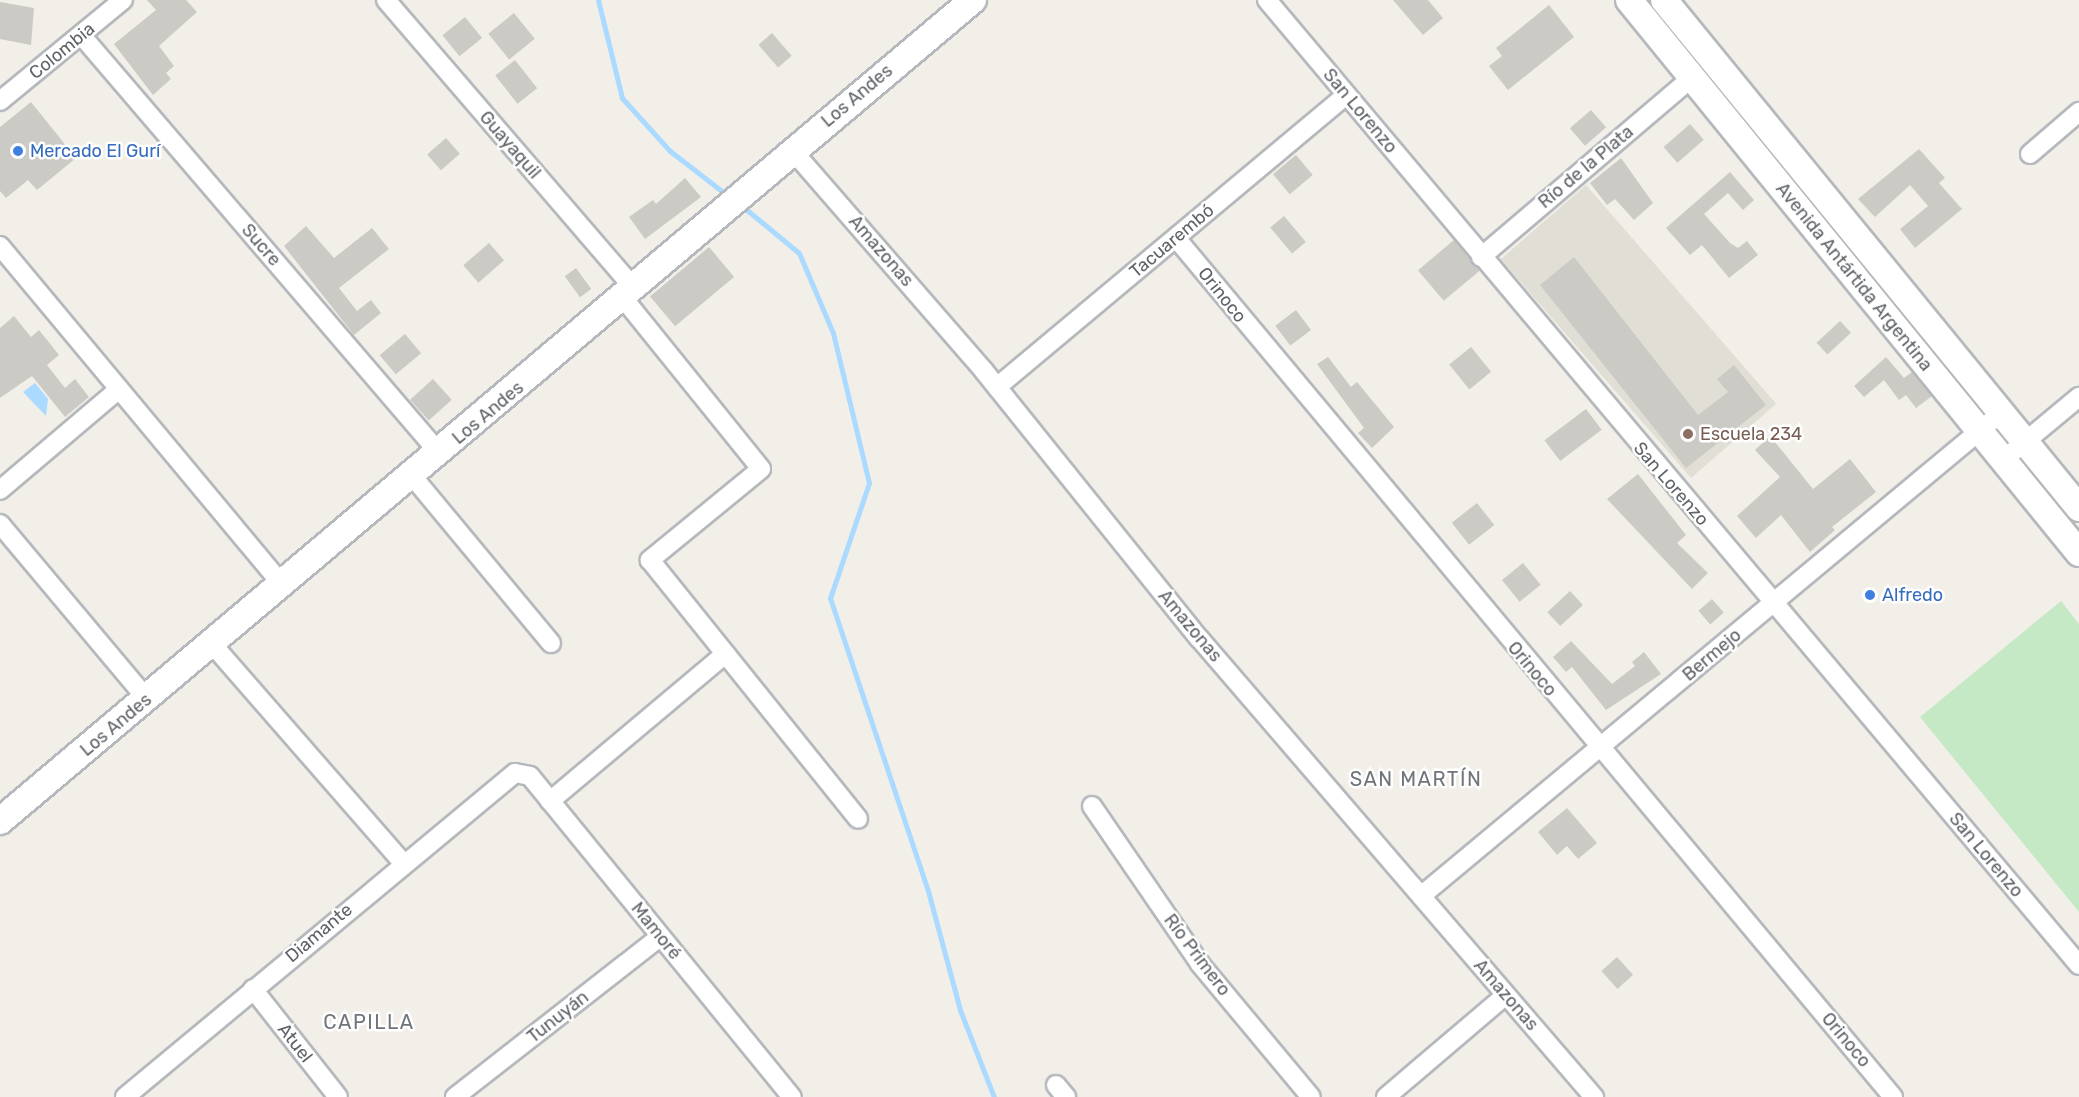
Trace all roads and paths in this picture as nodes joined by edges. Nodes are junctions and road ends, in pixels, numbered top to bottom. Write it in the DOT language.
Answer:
graph roads {
  1 [pos="123,0"];
  2 [pos="386,0"];
  3 [pos="973,0"];
  4 [pos="1268,0"];
  5 [pos="1664,0"];
  6 [pos="1642,4"];
  7 [pos="81,36"];
  8 [pos="1691,78"];
  9 [pos="1346,95"];
  10 [pos="0,101"];
  11 [pos="2079,112"];
  12 [pos="792,150"];
  13 [pos="2030,154"];
  14 [pos="1176,238"];
  15 [pos="0,246"];
  16 [pos="1481,257"];
  17 [pos="629,295"];
  18 [pos="997,387"];
  19 [pos="118,389"];
  20 [pos="2079,397"];
  21 [pos="2001,413"];
  22 [pos="1981,433"];
  23 [pos="2025,441"];
  24 [pos="440,453"];
  25 [pos="2003,460"];
  26 [pos="413,477"];
  27 [pos="0,490"];
  28 [pos="2079,508"];
  29 [pos="0,524"];
  30 [pos="2079,553"];
  31 [pos="282,585"];
  32 [pos="1775,603"];
  33 [pos="551,644"];
  34 [pos="213,645"];
  35 [pos="725,654"];
  36 [pos="147,699"];
  37 [pos="1598,749"];
  38 [pos="515,773"];
  39 [pos="550,801"];
  40 [pos="1092,806"];
  41 [pos="858,819"];
  42 [pos="0,821"];
  43 [pos="402,862"];
  44 [pos="1421,896"];
  45 [pos="660,937"];
  46 [pos="2079,965"];
  47 [pos="253,989"];
  48 [pos="1506,995"];
  49 [pos="125,1097"];
  50 [pos="338,1097"];
  51 [pos="455,1097"];
  52 [pos="792,1097"];
  53 [pos="1311,1097"];
  54 [pos="1386,1097"];
  55 [pos="1594,1097"];
  56 [pos="1893,1097"];
  1 -- 7 [label="street, Colombia"];
  2 -- 17 [label="street, Guayaquil"];
  3 -- 12 [label="street, Los Andes"];
  4 -- 9 [label="street, San Lorenzo"];
  5 -- 21 [label="street, Avenida Antártida Argentina"];
  6 -- 8 [label="street, Avenida Antártida Argentina"];
  7 -- 10 [label="street, Colombia"];
  7 -- 24 [label="street, Sucre"];
  8 -- 16 [label="street, Río de la Plata"];
  8 -- 22 [label="street, Avenida Antártida Argentina"];
  9 -- 14 [label="street, Tacuarembó"];
  9 -- 16 [label="street, San Lorenzo"];
  11 -- 13 [label="street"];
  12 -- 17 [label="street, Los Andes"];
  12 -- 18 [label="street, Amazonas"];
  14 -- 18 [label="street, Tacuarembó"];
  14 -- 37 [label="street, Orinoco"];
  15 -- 19 [label="street"];
  16 -- 32 [label="street, San Lorenzo"];
  17 -- 24 [label="street, Los Andes"];
  17 -- 35 [label="street, Guayaquil"];
  18 -- 44 [label="street, Amazonas"];
  19 -- 27 [label="street"];
  19 -- 31 [label="street"];
  20 -- 23 [label="street"];
  21 -- 22 [label="street, Bermejo"];
  21 -- 23 [label="street, Avenida Antártida Argentina"];
  22 -- 25 [label="street, Avenida Antártida Argentina"];
  22 -- 32 [label="street, Bermejo"];
  23 -- 25 [label="street"];
  23 -- 28 [label="street, Avenida Antártida Argentina"];
  24 -- 26 [label="street, Los Andes"];
  25 -- 30 [label="street, Avenida Antártida Argentina"];
  26 -- 31 [label="street, Los Andes"];
  26 -- 33 [label="street"];
  29 -- 36 [label="street"];
  31 -- 34 [label="street, Los Andes"];
  32 -- 37 [label="street, Bermejo"];
  32 -- 46 [label="street, San Lorenzo"];
  34 -- 36 [label="street, Los Andes"];
  34 -- 43 [label="street"];
  35 -- 39 [label="street"];
  35 -- 41 [label="street"];
  36 -- 42 [label="street, Los Andes"];
  37 -- 44 [label="street, Bermejo"];
  37 -- 56 [label="street, Orinoco"];
  38 -- 39 [label="street, Mamoré"];
  38 -- 43 [label="street, Diamante"];
  39 -- 45 [label="street, Mamoré"];
  40 -- 53 [label="street, Río Primero"];
  43 -- 47 [label="street, Diamante"];
  44 -- 48 [label="street, Amazonas"];
  45 -- 51 [label="street, Tunuyán"];
  45 -- 52 [label="street, Mamoré"];
  47 -- 49 [label="street, Diamante"];
  47 -- 50 [label="street, Atuel"];
  48 -- 54 [label="street"];
  48 -- 55 [label="street, Amazonas"];
}
